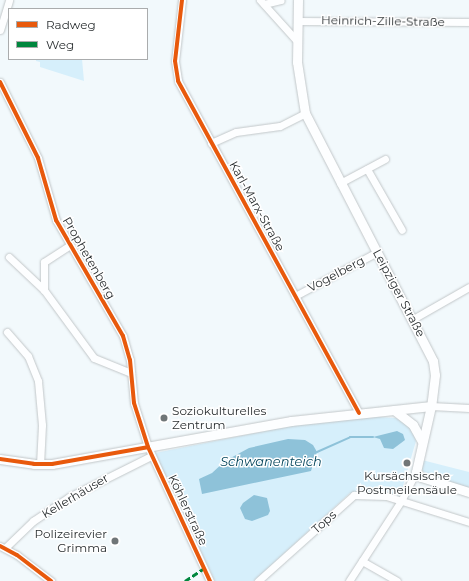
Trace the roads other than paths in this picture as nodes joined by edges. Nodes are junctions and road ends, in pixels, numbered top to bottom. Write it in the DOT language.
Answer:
graph roads {
  1 [pos="9,0"];
  2 [pos="182,0"];
  3 [pos="281,0"];
  4 [pos="298,0"];
  5 [pos="262,2"];
  6 [pos="298,21"];
  7 [pos="469,22"];
  8 [pos="0,30"];
  9 [pos="297,41"];
  10 [pos="0,82"];
  11 [pos="305,114"];
  12 [pos="211,143"];
  13 [pos="385,159"];
  14 [pos="367,169"];
  15 [pos="340,183"];
  16 [pos="402,230"];
  17 [pos="70,245"];
  18 [pos="377,252"];
  19 [pos="8,257"];
  20 [pos="469,287"];
  21 [pos="44,290"];
  22 [pos="295,296"];
  23 [pos="413,319"];
  24 [pos="6,332"];
  25 [pos="131,373"];
  26 [pos="431,406"];
  27 [pos="469,408"];
  28 [pos="394,410"];
  29 [pos="359,413"];
  30 [pos="422,442"];
  31 [pos="150,451"];
  32 [pos="0,459"];
  33 [pos="40,464"];
  34 [pos="416,472"];
  35 [pos="469,492"];
  36 [pos="401,501"];
  37 [pos="469,522"];
  38 [pos="3,547"];
  39 [pos="362,561"];
  40 [pos="51,581"];
  41 [pos="210,581"];
  42 [pos="258,581"];
  43 [pos="349,581"];
  44 [pos="398,581"];
  1 -- 8 [label="street"];
  2 -- 12 [label="street, Karl-Marx-Straße"];
  3 -- 5 [label="street"];
  4 -- 6 [label="main road, Leipziger Straße"];
  5 -- 9 [label="street"];
  6 -- 7 [label="street, Heinrich-Zille-Straße"];
  6 -- 9 [label="main road, Leipziger Straße"];
  9 -- 11 [label="main road, Leipziger Straße"];
  10 -- 17 [label="street, Prophetenberg"];
  11 -- 12 [label="street"];
  11 -- 15 [label="main road, Leipziger Straße"];
  12 -- 22 [label="street, Karl-Marx-Straße"];
  13 -- 14 [label="street"];
  14 -- 15 [label="street"];
  14 -- 16 [label="street"];
  15 -- 18 [label="main road, Leipziger Straße"];
  17 -- 21 [label="street"];
  17 -- 25 [label="street, Prophetenberg"];
  18 -- 22 [label="street, Vogelberg"];
  18 -- 23 [label="main road, Leipziger Straße"];
  19 -- 21 [label="street"];
  20 -- 23 [label="street"];
  21 -- 25 [label="street"];
  22 -- 29 [label="street, Karl-Marx-Straße"];
  23 -- 26 [label="main road, Leipziger Straße"];
  24 -- 33 [label="street"];
  25 -- 31 [label="street, Prophetenberg"];
  26 -- 27 [label="street"];
  26 -- 28 [label="main road"];
  26 -- 30 [label="main road, Leipziger Straße"];
  28 -- 29 [label="main road"];
  28 -- 30 [label="main road"];
  29 -- 31 [label="main road"];
  30 -- 34 [label="main road, Leipziger Straße"];
  31 -- 33 [label="main road"];
  31 -- 38 [label="street, Kellerhäuser"];
  31 -- 41 [label="street, Köhlerstraße"];
  32 -- 33 [label="main road"];
  34 -- 35 [label="main road"];
  34 -- 36 [label="street, Leipziger Straße"];
  36 -- 37 [label="street, Tops"];
  36 -- 39 [label="street, Leipziger Straße"];
  36 -- 42 [label="street, Tops"];
  38 -- 40 [label="street"];
  39 -- 43 [label="street, Leipziger Straße"];
  39 -- 44 [label="street"];
}
